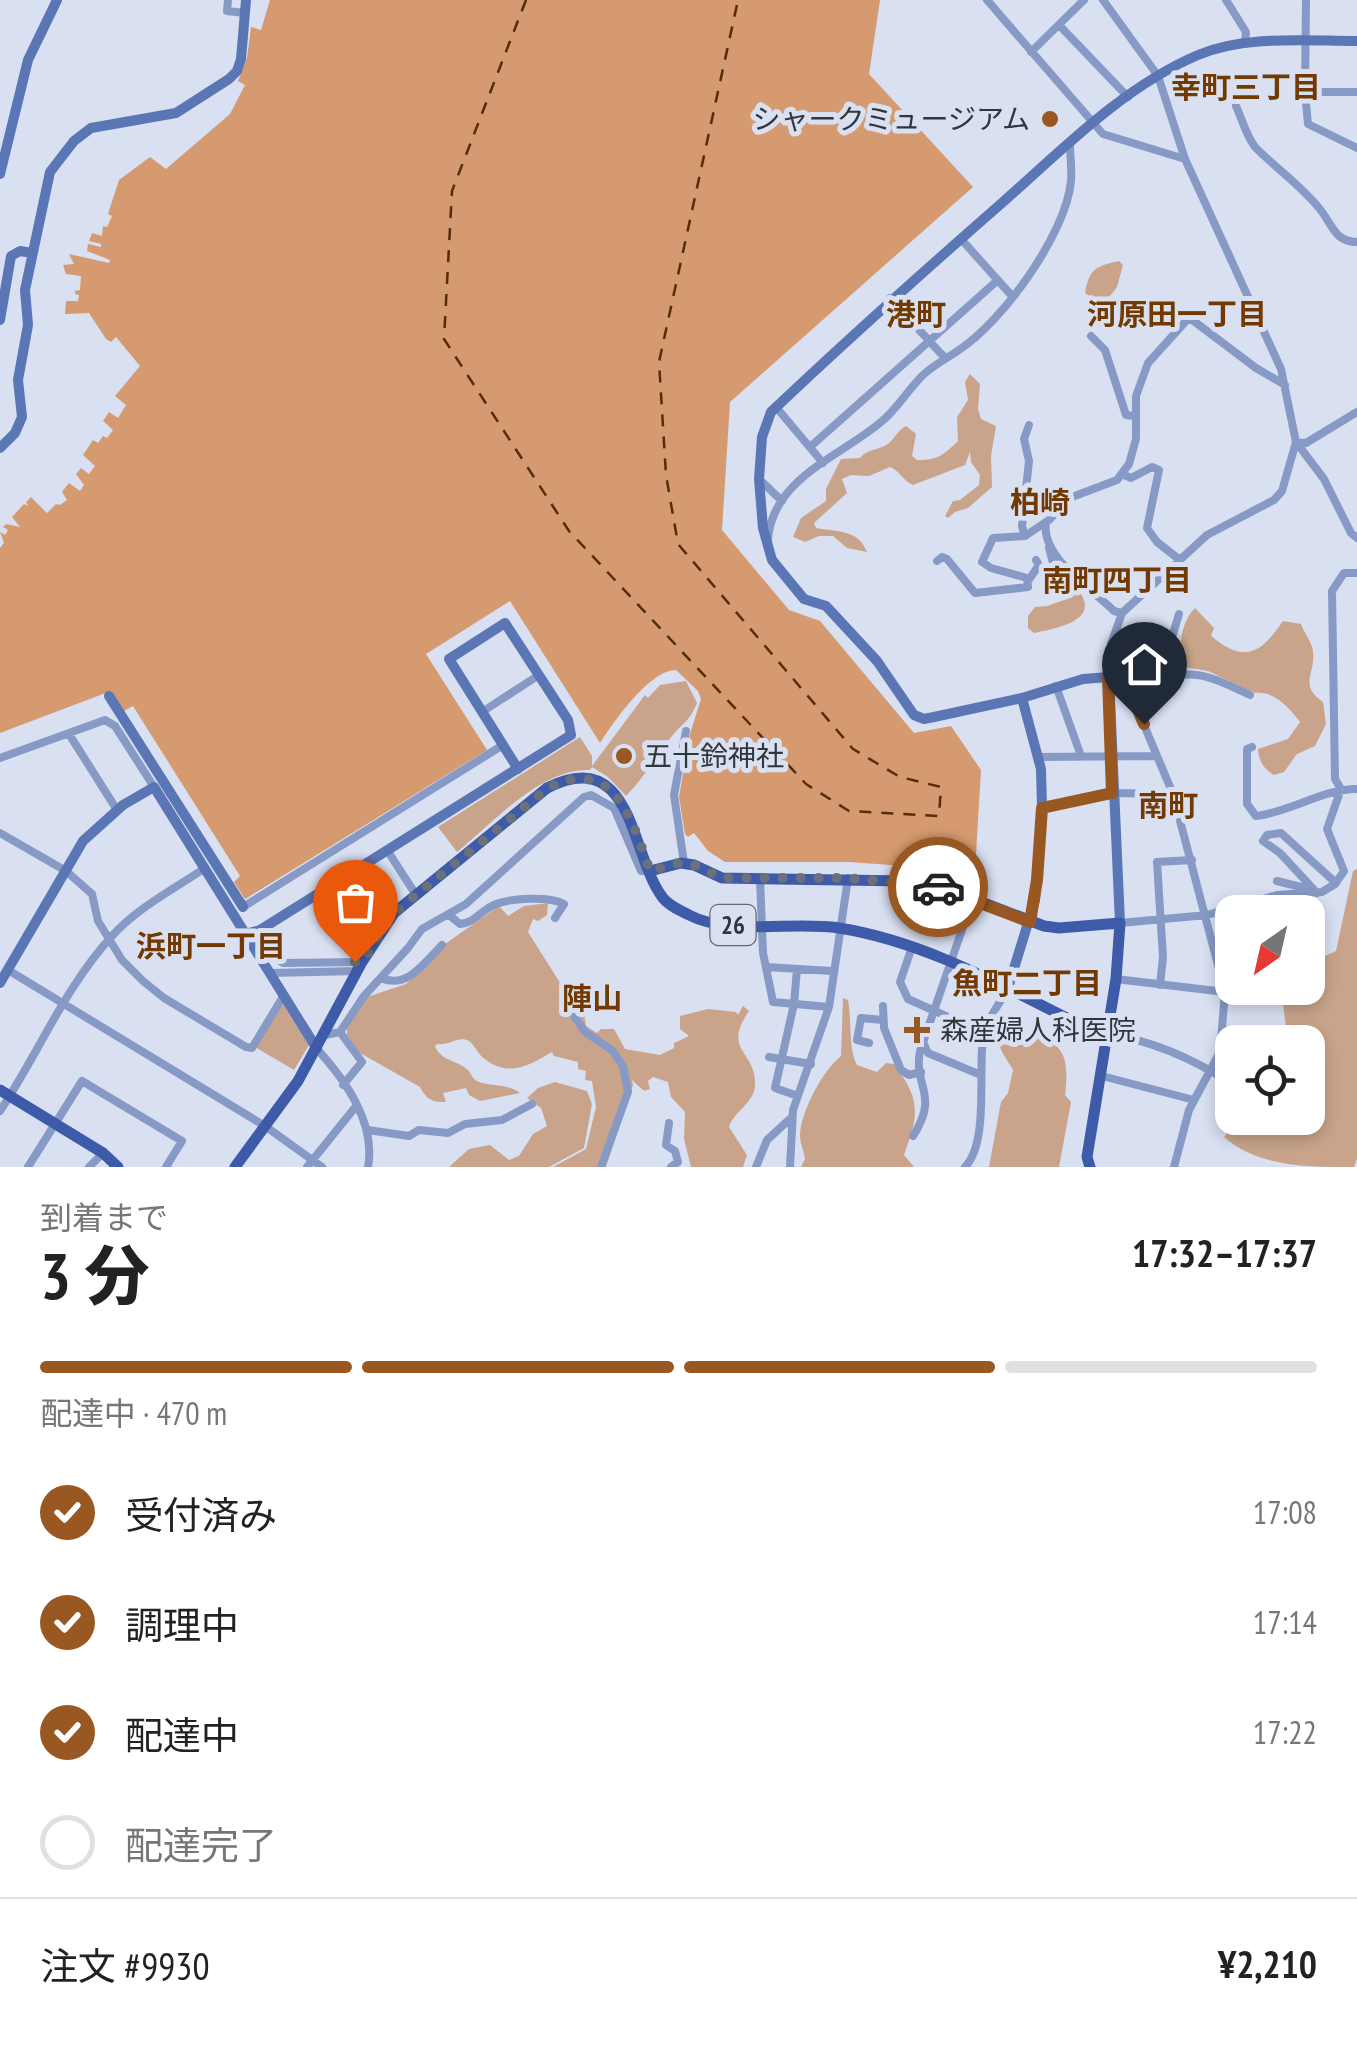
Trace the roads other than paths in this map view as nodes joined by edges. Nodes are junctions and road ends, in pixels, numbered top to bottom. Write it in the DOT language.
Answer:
graph roads {
  1 [pos="57,0"];
  2 [pos="228,0"];
  3 [pos="246,0"];
  4 [pos="987,0"];
  5 [pos="1084,0"];
  6 [pos="1103,0"];
  7 [pos="1226,0"];
  8 [pos="1306,0"];
  9 [pos="245,13"];
  10 [pos="1059,25"];
  11 [pos="1306,40"];
  12 [pos="1357,41"];
  13 [pos="1245,45"];
  14 [pos="1030,52"];
  15 [pos="1158,76"];
  16 [pos="1305,92"];
  17 [pos="1357,92"];
  18 [pos="1128,97"];
  19 [pos="1236,106"];
  20 [pos="1095,122"];
  21 [pos="1070,142"];
  22 [pos="1357,148"];
  23 [pos="1185,159"];
  24 [pos="0,174"];
  25 [pos="961,238"];
  26 [pos="1357,242"];
  27 [pos="32,252"];
  28 [pos="998,280"];
  29 [pos="1012,296"];
  30 [pos="890,298"];
  31 [pos="0,320"];
  32 [pos="1091,336"];
  33 [pos="930,342"];
  34 [pos="944,357"];
  35 [pos="1285,385"];
  36 [pos="776,407"];
  37 [pos="1357,412"];
  38 [pos="1134,416"];
  39 [pos="1028,425"];
  40 [pos="1296,442"];
  41 [pos="810,447"];
  42 [pos="0,448"];
  43 [pos="822,463"];
  44 [pos="1122,474"];
  45 [pos="759,480"];
  46 [pos="782,502"];
  47 [pos="1046,522"];
  48 [pos="1352,524"];
  49 [pos="1024,536"];
  50 [pos="1357,538"];
  51 [pos="1049,545"];
  52 [pos="768,549"];
  53 [pos="1036,560"];
  54 [pos="1180,560"];
  55 [pos="937,561"];
  56 [pos="1357,572"];
  57 [pos="1028,581"];
  58 [pos="1058,582"];
  59 [pos="1122,613"];
  60 [pos="1179,614"];
  61 [pos="1111,644"];
  62 [pos="540,675"];
  63 [pos="1108,677"];
  64 [pos="1056,686"];
  65 [pos="1132,693"];
  66 [pos="1250,695"];
  67 [pos="108,696"];
  68 [pos="1022,698"];
  69 [pos="482,712"];
  70 [pos="686,730"];
  71 [pos="69,734"];
  72 [pos="502,745"];
  73 [pos="1252,746"];
  74 [pos="1081,756"];
  75 [pos="1112,756"];
  76 [pos="1157,756"];
  77 [pos="1038,757"];
  78 [pos="0,758"];
  79 [pos="518,769"];
  80 [pos="154,786"];
  81 [pos="1340,789"];
  82 [pos="1357,789"];
  83 [pos="1112,793"];
  84 [pos="1173,794"];
  85 [pos="1042,808"];
  86 [pos="117,810"];
  87 [pos="0,833"];
  88 [pos="386,850"];
  89 [pos="1192,860"];
  90 [pos="684,864"];
  91 [pos="205,868"];
  92 [pos="66,871"];
  93 [pos="650,871"];
  94 [pos="848,878"];
  95 [pos="760,879"];
  96 [pos="1277,881"];
  97 [pos="1336,882"];
  98 [pos="1317,892"];
  99 [pos="416,894"];
  100 [pos="973,898"];
  101 [pos="243,907"];
  102 [pos="450,915"];
  103 [pos="1207,915"];
  104 [pos="556,918"];
  105 [pos="1158,919"];
  106 [pos="1030,922"];
  107 [pos="1120,923"];
  108 [pos="760,924"];
  109 [pos="840,928"];
  110 [pos="260,930"];
  111 [pos="245,934"];
  112 [pos="109,939"];
  113 [pos="442,944"];
  114 [pos="912,946"];
  115 [pos="1215,949"];
  116 [pos="953,960"];
  117 [pos="360,967"];
  118 [pos="766,968"];
  119 [pos="797,969"];
  120 [pos="8,970"];
  121 [pos="832,970"];
  122 [pos="270,973"];
  123 [pos="382,978"];
  124 [pos="1116,979"];
  125 [pos="0,984"];
  126 [pos="1160,985"];
  127 [pos="1008,988"];
  128 [pos="1215,991"];
  129 [pos="284,995"];
  130 [pos="563,1000"];
  131 [pos="65,1004"];
  132 [pos="794,1004"];
  133 [pos="1224,1005"];
  134 [pos="883,1006"];
  135 [pos="829,1008"];
  136 [pos="936,1011"];
  137 [pos="883,1020"];
  138 [pos="340,1032"];
  139 [pos="984,1033"];
  140 [pos="1108,1034"];
  141 [pos="325,1035"];
  142 [pos="869,1043"];
  143 [pos="924,1044"];
  144 [pos="316,1050"];
  145 [pos="769,1057"];
  146 [pos="782,1058"];
  147 [pos="811,1064"];
  148 [pos="1210,1069"];
  149 [pos="921,1072"];
  150 [pos="1215,1072"];
  151 [pos="981,1075"];
  152 [pos="1102,1076"];
  153 [pos="343,1084"];
  154 [pos="5,1093"];
  155 [pos="798,1096"];
  156 [pos="1194,1100"];
  157 [pos="532,1104"];
  158 [pos="357,1105"];
  159 [pos="0,1111"];
  160 [pos="792,1118"];
  161 [pos="669,1123"];
  162 [pos="55,1124"];
  163 [pos="265,1126"];
  164 [pos="368,1130"];
  165 [pos="913,1136"];
  166 [pos="104,1154"];
  167 [pos="310,1164"];
  168 [pos="28,1167"];
  169 [pos="89,1167"];
  170 [pos="118,1167"];
  171 [pos="166,1167"];
  172 [pos="236,1167"];
  173 [pos="322,1167"];
  174 [pos="368,1167"];
  175 [pos="602,1167"];
  176 [pos="672,1167"];
  177 [pos="756,1167"];
  178 [pos="790,1167"];
  179 [pos="964,1167"];
  180 [pos="1090,1167"];
  181 [pos="1174,1167"];
  1 -- 24 [label="street"];
  2 -- 9 [label="street"];
  3 -- 9 [label="street"];
  4 -- 14 [label="street"];
  5 -- 10 [label="street"];
  6 -- 15 [label="street"];
  7 -- 13 [label="street"];
  8 -- 11 [label="street"];
  9 -- 27 [label="street"];
  10 -- 14 [label="street"];
  10 -- 18 [label="street"];
  11 -- 12 [label="street"];
  11 -- 13 [label="street"];
  11 -- 16 [label="street"];
  13 -- 15 [label="street"];
  14 -- 20 [label="street"];
  15 -- 18 [label="street"];
  15 -- 23 [label="street"];
  16 -- 17 [label="street"];
  16 -- 22 [label="street"];
  18 -- 20 [label="street"];
  19 -- 26 [label="street"];
  20 -- 21 [label="street"];
  20 -- 23 [label="street"];
  21 -- 25 [label="street"];
  21 -- 29 [label="street"];
  23 -- 35 [label="street"];
  25 -- 28 [label="street"];
  25 -- 30 [label="street"];
  27 -- 31 [label="street"];
  27 -- 42 [label="street"];
  28 -- 29 [label="street"];
  28 -- 33 [label="street"];
  29 -- 34 [label="street"];
  30 -- 33 [label="street"];
  30 -- 36 [label="street"];
  32 -- 38 [label="street"];
  33 -- 34 [label="street"];
  33 -- 41 [label="street"];
  34 -- 43 [label="street"];
  35 -- 38 [label="street"];
  35 -- 40 [label="street"];
  36 -- 41 [label="street"];
  36 -- 45 [label="street"];
  37 -- 40 [label="street"];
  38 -- 44 [label="street"];
  39 -- 49 [label="street"];
  40 -- 48 [label="street"];
  40 -- 54 [label="street"];
  41 -- 43 [label="street"];
  43 -- 46 [label="street"];
  44 -- 47 [label="street"];
  44 -- 54 [label="street"];
  45 -- 46 [label="street"];
  45 -- 52 [label="street"];
  46 -- 52 [label="street"];
  47 -- 49 [label="street"];
  47 -- 51 [label="street"];
  48 -- 50 [label="street"];
  49 -- 57 [label="street"];
  51 -- 58 [label="street"];
  51 -- 59 [label="street"];
  52 -- 68 [label="street"];
  53 -- 57 [label="street"];
  54 -- 59 [label="street"];
  55 -- 57 [label="street"];
  56 -- 81 [label="street"];
  59 -- 61 [label="street"];
  60 -- 61 [label="street"];
  61 -- 63 [label="street"];
  62 -- 69 [label="street"];
  62 -- 69 [label="street"];
  62 -- 79 [label="street"];
  63 -- 64 [label="street"];
  63 -- 65 [label="street"];
  63 -- 75 [label="street"];
  64 -- 68 [label="street"];
  64 -- 74 [label="street"];
  65 -- 66 [label="street"];
  65 -- 76 [label="street"];
  67 -- 101 [label="street"];
  68 -- 77 [label="street"];
  69 -- 72 [label="street"];
  70 -- 90 [label="street"];
  71 -- 78 [label="street"];
  71 -- 80 [label="street"];
  71 -- 86 [label="street"];
  72 -- 79 [label="street"];
  72 -- 101 [label="street"];
  73 -- 81 [label="street"];
  74 -- 75 [label="street"];
  74 -- 77 [label="street"];
  75 -- 76 [label="street"];
  75 -- 83 [label="street"];
  76 -- 84 [label="street"];
  77 -- 85 [label="street"];
  79 -- 88 [label="street"];
  80 -- 86 [label="street"];
  80 -- 91 [label="street"];
  81 -- 82 [label="street"];
  81 -- 97 [label="street"];
  83 -- 84 [label="street"];
  83 -- 85 [label="street"];
  83 -- 107 [label="street"];
  84 -- 89 [label="street"];
  85 -- 106 [label="street"];
  86 -- 92 [label="street"];
  87 -- 92 [label="street"];
  88 -- 99 [label="street"];
  88 -- 110 [label="street"];
  89 -- 103 [label="street"];
  89 -- 105 [label="street"];
  90 -- 93 [label="main road"];
  90 -- 95 [label="main road"];
  91 -- 111 [label="street"];
  91 -- 112 [label="street"];
  92 -- 112 [label="street"];
  92 -- 120 [label="street"];
  93 -- 99 [label="main road, 26"];
  93 -- 102 [label="street"];
  93 -- 108 [label="main road, 26"];
  94 -- 95 [label="main road"];
  94 -- 100 [label="main road"];
  94 -- 109 [label="street"];
  95 -- 108 [label="street"];
  96 -- 98 [label="street"];
  97 -- 98 [label="street"];
  97 -- 98 [label="street"];
  98 -- 103 [label="street"];
  99 -- 117 [label="main road, 26"];
  100 -- 106 [label="main road"];
  100 -- 116 [label="street"];
  102 -- 104 [label="street"];
  102 -- 123 [label="street"];
  103 -- 105 [label="street"];
  103 -- 115 [label="street"];
  105 -- 107 [label="street"];
  105 -- 126 [label="street"];
  106 -- 107 [label="main road"];
  106 -- 127 [label="street"];
  107 -- 124 [label="main road"];
  108 -- 109 [label="main road, 26"];
  108 -- 118 [label="street"];
  109 -- 114 [label="main road, 26"];
  109 -- 121 [label="street"];
  110 -- 111 [label="street"];
  110 -- 117 [label="street"];
  111 -- 122 [label="street"];
  112 -- 129 [label="street"];
  112 -- 131 [label="street"];
  113 -- 123 [label="street"];
  114 -- 116 [label="main road, 26"];
  114 -- 136 [label="street"];
  116 -- 127 [label="main road, 26"];
  116 -- 136 [label="street"];
  117 -- 122 [label="street"];
  117 -- 141 [label="main road, 26"];
  118 -- 119 [label="street"];
  118 -- 132 [label="street"];
  119 -- 121 [label="street"];
  119 -- 132 [label="street"];
  120 -- 125 [label="street"];
  120 -- 131 [label="street"];
  121 -- 135 [label="street"];
  122 -- 129 [label="street"];
  123 -- 138 [label="street"];
  124 -- 126 [label="street"];
  124 -- 140 [label="main road"];
  126 -- 128 [label="street"];
  127 -- 139 [label="street"];
  127 -- 140 [label="main road, 26"];
  129 -- 144 [label="street"];
  130 -- 175 [label="street"];
  131 -- 154 [label="street"];
  131 -- 163 [label="street"];
  132 -- 135 [label="street"];
  132 -- 146 [label="street"];
  133 -- 148 [label="street"];
  134 -- 137 [label="street"];
  135 -- 147 [label="street"];
  136 -- 139 [label="street"];
  136 -- 143 [label="street"];
  137 -- 142 [label="street"];
  137 -- 149 [label="street"];
  138 -- 141 [label="street"];
  138 -- 153 [label="street"];
  139 -- 151 [label="street"];
  140 -- 148 [label="street"];
  140 -- 152 [label="main road"];
  141 -- 144 [label="main road, 26"];
  143 -- 149 [label="street"];
  143 -- 151 [label="street"];
  144 -- 153 [label="street"];
  144 -- 163 [label="main road, 26"];
  145 -- 146 [label="street"];
  146 -- 147 [label="street"];
  146 -- 155 [label="street"];
  147 -- 155 [label="street"];
  148 -- 150 [label="street"];
  148 -- 156 [label="street"];
  149 -- 165 [label="street"];
  151 -- 179 [label="street"];
  152 -- 156 [label="street"];
  152 -- 180 [label="main road"];
  153 -- 158 [label="street"];
  154 -- 159 [label="street"];
  154 -- 162 [label="main road"];
  155 -- 160 [label="street"];
  156 -- 181 [label="street"];
  157 -- 164 [label="street"];
  158 -- 164 [label="street"];
  158 -- 167 [label="street"];
  160 -- 177 [label="street"];
  160 -- 178 [label="street"];
  161 -- 176 [label="street"];
  162 -- 166 [label="main road"];
  162 -- 168 [label="street"];
  162 -- 171 [label="street"];
  163 -- 167 [label="street"];
  163 -- 172 [label="main road, 26"];
  164 -- 174 [label="street"];
  166 -- 169 [label="street"];
  166 -- 170 [label="main road"];
  167 -- 173 [label="street"];
}
